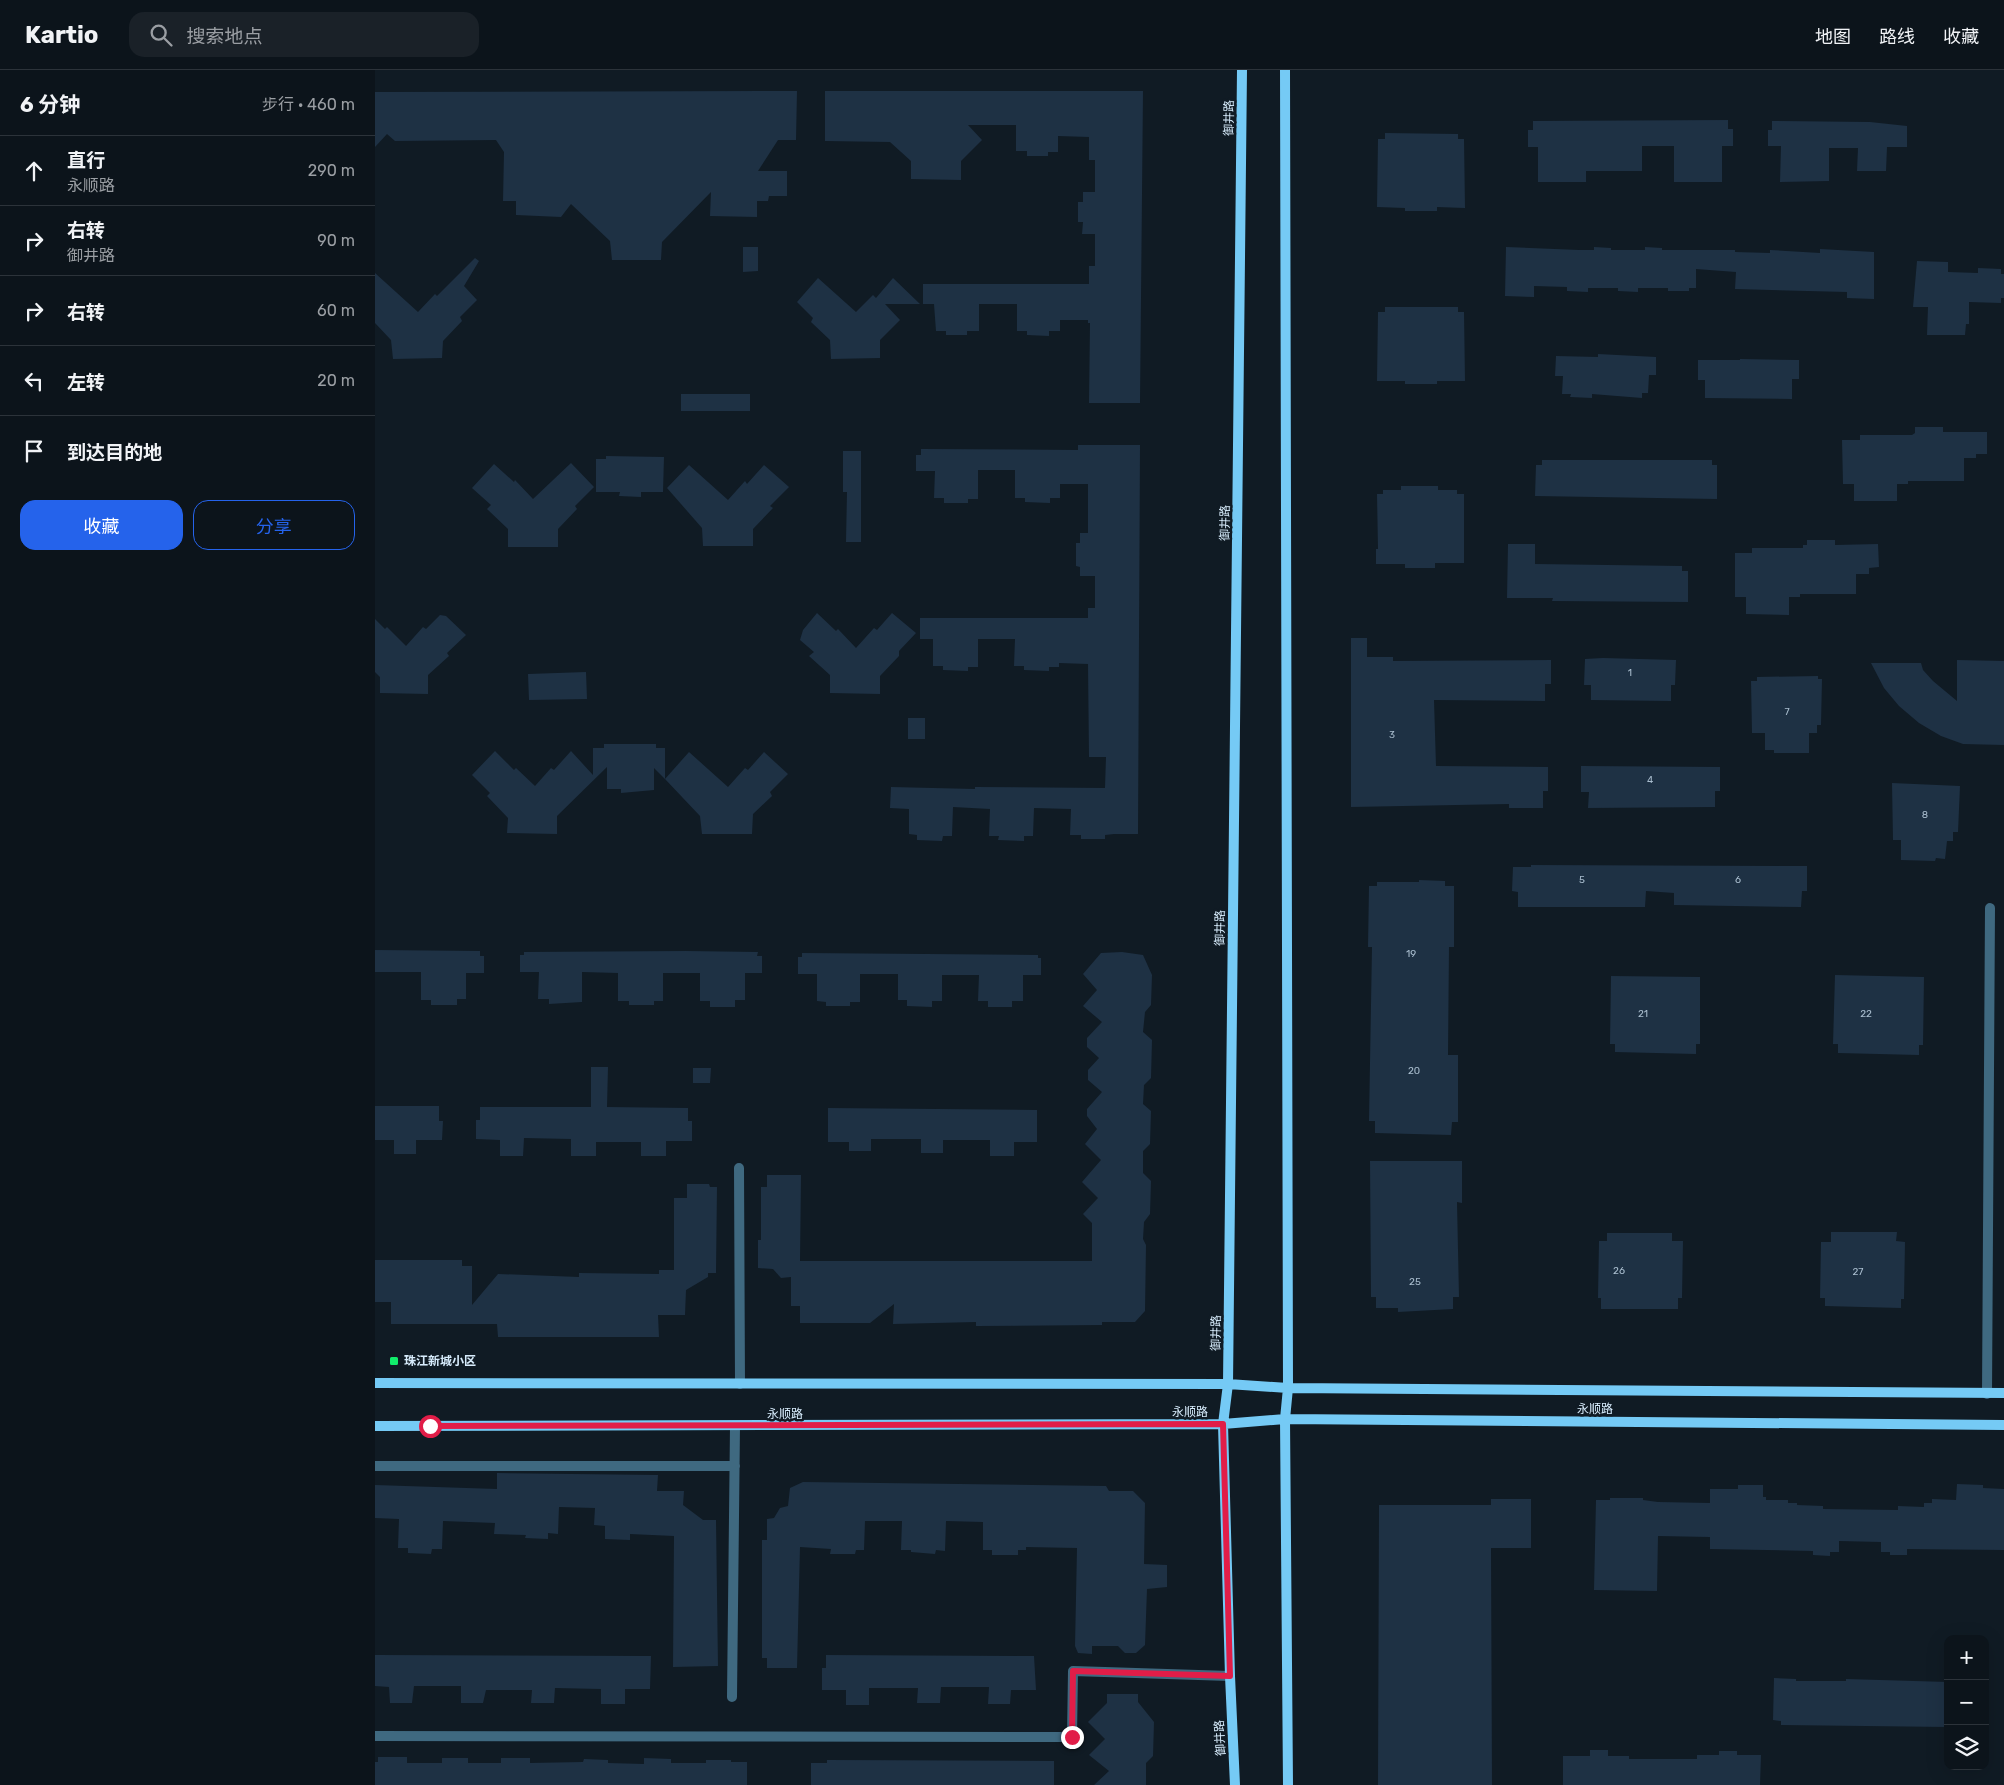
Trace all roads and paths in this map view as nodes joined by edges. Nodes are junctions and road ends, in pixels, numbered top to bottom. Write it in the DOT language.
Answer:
graph roads {
  1 [pos="1242,70"];
  2 [pos="1285,70"];
  3 [pos="1990,908"];
  4 [pos="739,1168"];
  5 [pos="375,1384"];
  6 [pos="740,1384"];
  7 [pos="1228,1384"];
  8 [pos="1288,1388"];
  9 [pos="1987,1394"];
  10 [pos="2004,1394"];
  11 [pos="1285,1419"];
  12 [pos="1223,1424"];
  13 [pos="2004,1425"];
  14 [pos="375,1426"];
  15 [pos="735,1426"];
  16 [pos="375,1466"];
  17 [pos="735,1466"];
  18 [pos="1230,1676"];
  19 [pos="732,1697"];
  20 [pos="375,1736"];
  21 [pos="1235,1785"];
  22 [pos="1288,1785"];
  1 -- 7 [label="street, 御井路"];
  2 -- 8 [label="street"];
  3 -- 9 [label="street"];
  4 -- 6 [label="street"];
  5 -- 6 [label="street, 永顺路"];
  6 -- 7 [label="street, 永顺路"];
  7 -- 8 [label="street, 永顺路"];
  7 -- 12 [label="street, 御井路"];
  8 -- 9 [label="street, 永顺路"];
  8 -- 11 [label="street"];
  9 -- 10 [label="street, 永顺路"];
  11 -- 12 [label="street, 永顺路"];
  11 -- 13 [label="street, 永顺路"];
  11 -- 22 [label="street"];
  12 -- 15 [label="street, 永顺路"];
  12 -- 18 [label="street, 御井路"];
  14 -- 15 [label="street, 永顺路"];
  15 -- 17 [label="street"];
  16 -- 17 [label="street"];
  17 -- 19 [label="street"];
  18 -- 20 [label="street"];
  18 -- 21 [label="street, 御井路"];
}
